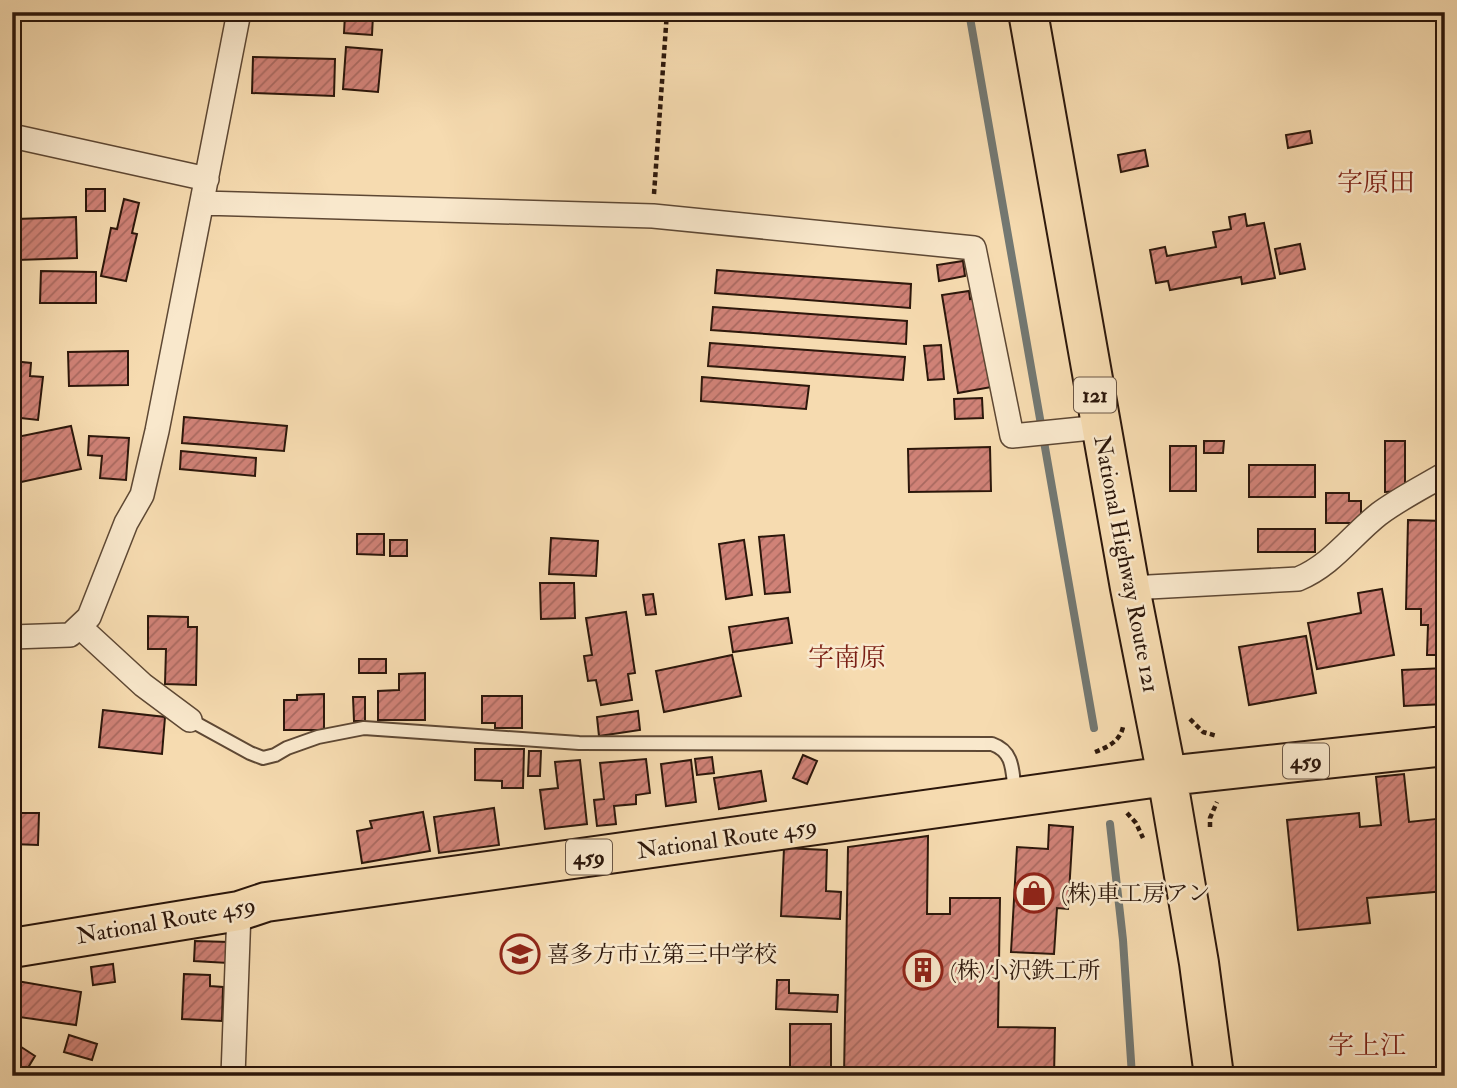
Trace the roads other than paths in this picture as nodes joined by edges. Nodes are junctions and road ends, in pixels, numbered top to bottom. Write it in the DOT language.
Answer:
graph roads {
  1 [pos="239,12"];
  2 [pos="1028,12"];
  3 [pos="12,136"];
  4 [pos="207,178"];
  5 [pos="202,203"];
  6 [pos="1101,427"];
  7 [pos="1445,474"];
  8 [pos="1130,588"];
  9 [pos="80,627"];
  10 [pos="12,637"];
  11 [pos="190,720"];
  12 [pos="1445,746"];
  13 [pos="1167,776"];
  14 [pos="1016,797"];
  15 [pos="239,911"];
  16 [pos="12,948"];
  17 [pos="233,1076"];
  18 [pos="1214,1076"];
  1 -- 4 [label="street"];
  2 -- 6 [label="highway, National Highway Route 121 / 121"];
  3 -- 4 [label="street"];
  4 -- 5 [label="street"];
  5 -- 6 [label="street"];
  5 -- 9 [label="street"];
  6 -- 8 [label="highway, National Highway Route 121 / 121"];
  7 -- 8 [label="street"];
  8 -- 13 [label="highway, National Highway Route 121 / 121"];
  9 -- 10 [label="street"];
  9 -- 11 [label="street"];
  11 -- 14 [label="lane"];
  12 -- 13 [label="highway, National Route 459 / 459"];
  13 -- 14 [label="highway, National Route 459 / 459"];
  13 -- 18 [label="highway, National Highway Route 121 / 121"];
  14 -- 15 [label="highway, National Route 459 / 459"];
  15 -- 16 [label="highway, National Route 459 / 459"];
  15 -- 17 [label="street"];
}
